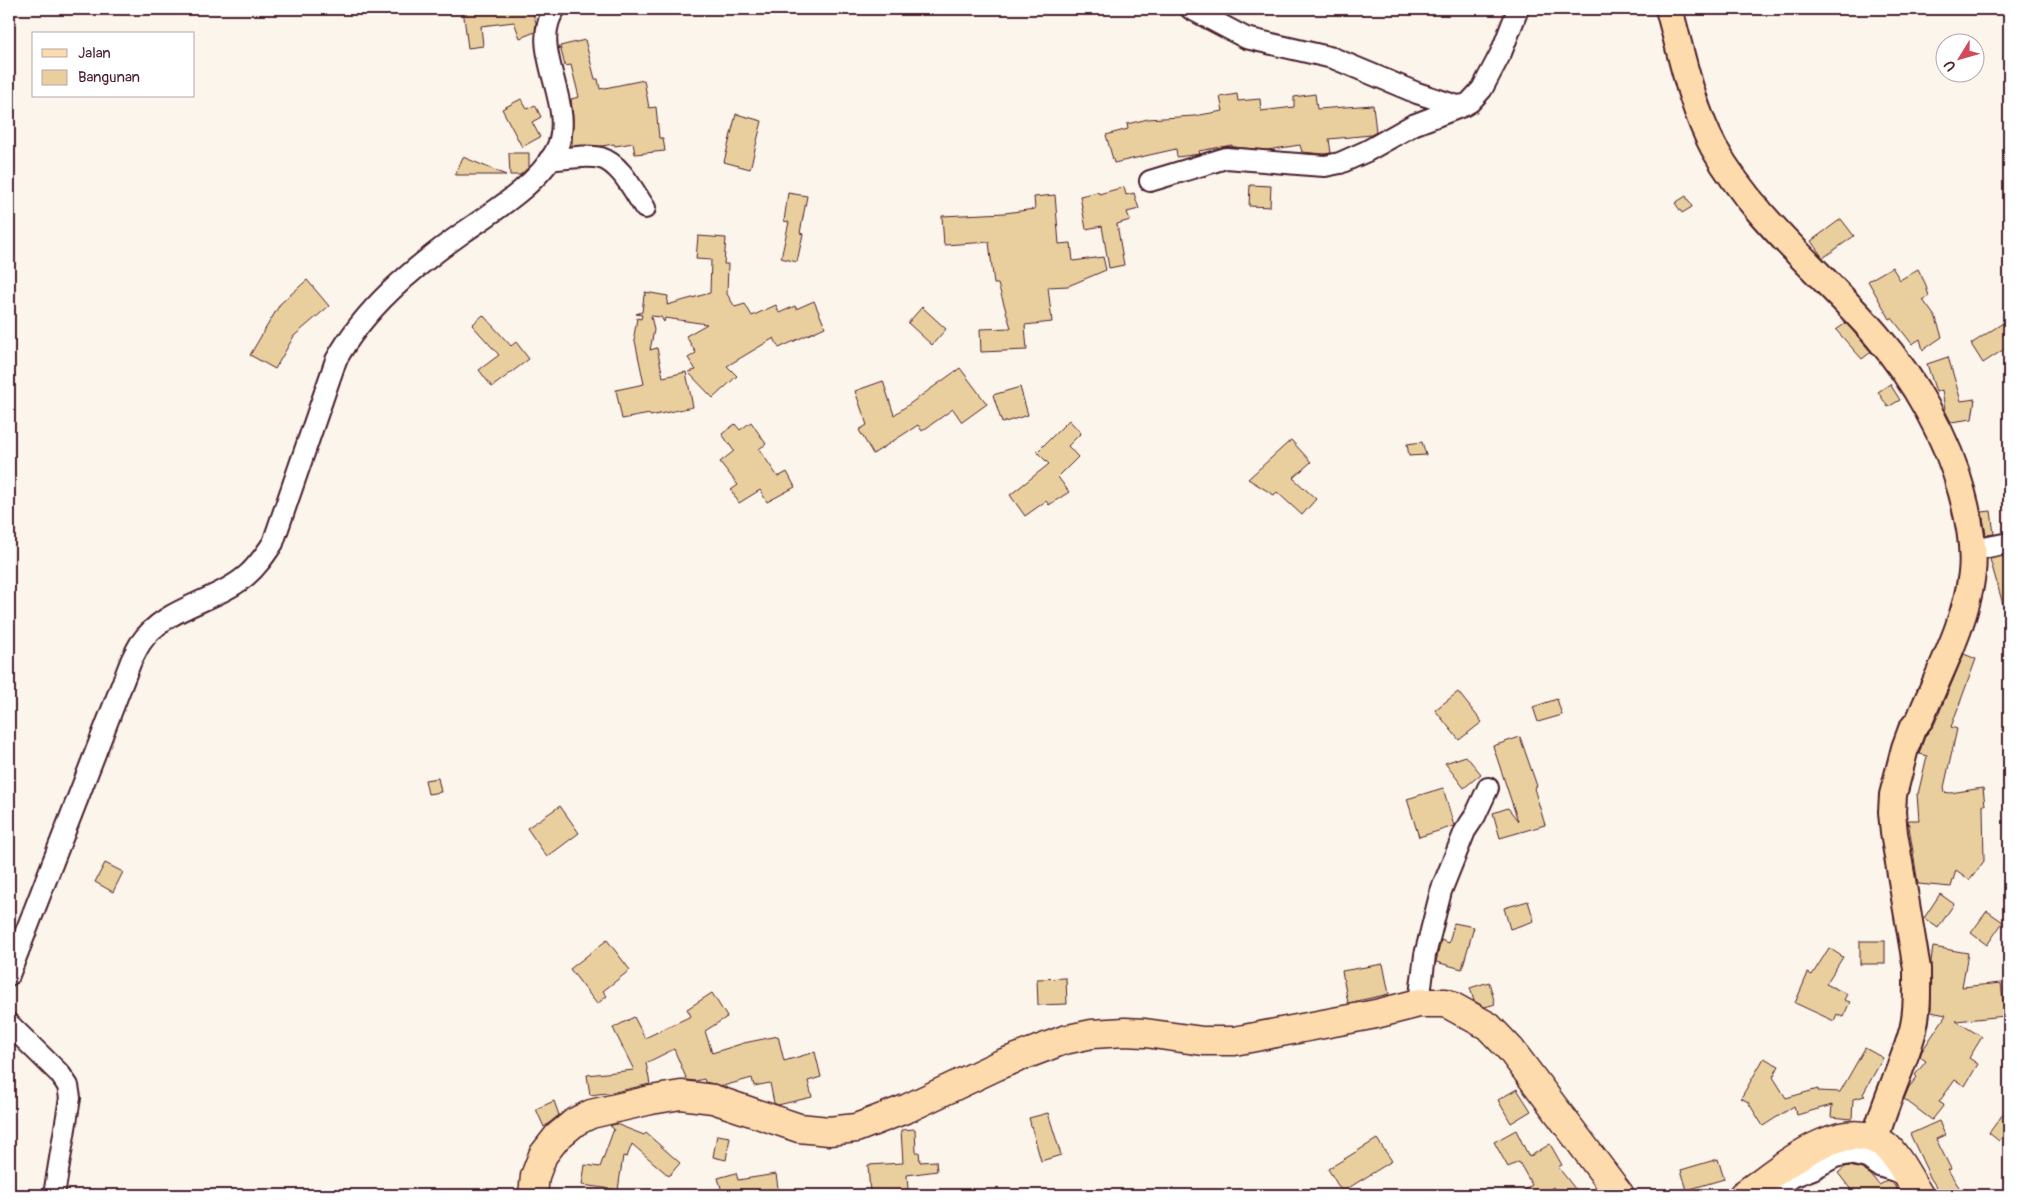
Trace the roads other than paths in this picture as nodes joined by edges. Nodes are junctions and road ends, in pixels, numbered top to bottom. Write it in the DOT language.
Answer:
graph roads {
  1 [pos="555,9"];
  2 [pos="1191,9"];
  3 [pos="1518,9"];
  4 [pos="1669,9"];
  5 [pos="1465,105"];
  6 [pos="550,160"];
  7 [pos="1150,181"];
  8 [pos="645,208"];
  9 [pos="2009,543"];
  10 [pos="1973,550"];
  11 [pos="1488,788"];
  12 [pos="9,975"];
  13 [pos="1419,1003"];
  14 [pos="9,1024"];
  15 [pos="1875,1139"];
  16 [pos="1913,1185"];
  17 [pos="54,1195"];
  18 [pos="533,1195"];
  19 [pos="1620,1195"];
  20 [pos="1743,1195"];
  21 [pos="1769,1195"];
  1 -- 6 [label="street"];
  2 -- 5 [label="street"];
  3 -- 5 [label="street"];
  4 -- 10 [label="main road"];
  5 -- 7 [label="street"];
  6 -- 8 [label="street"];
  6 -- 12 [label="street"];
  9 -- 10 [label="street"];
  10 -- 15 [label="main road"];
  11 -- 13 [label="street"];
  13 -- 18 [label="highway"];
  13 -- 19 [label="highway"];
  14 -- 17 [label="street"];
  15 -- 16 [label="highway"];
  15 -- 20 [label="highway"];
  16 -- 21 [label="street"];
}
